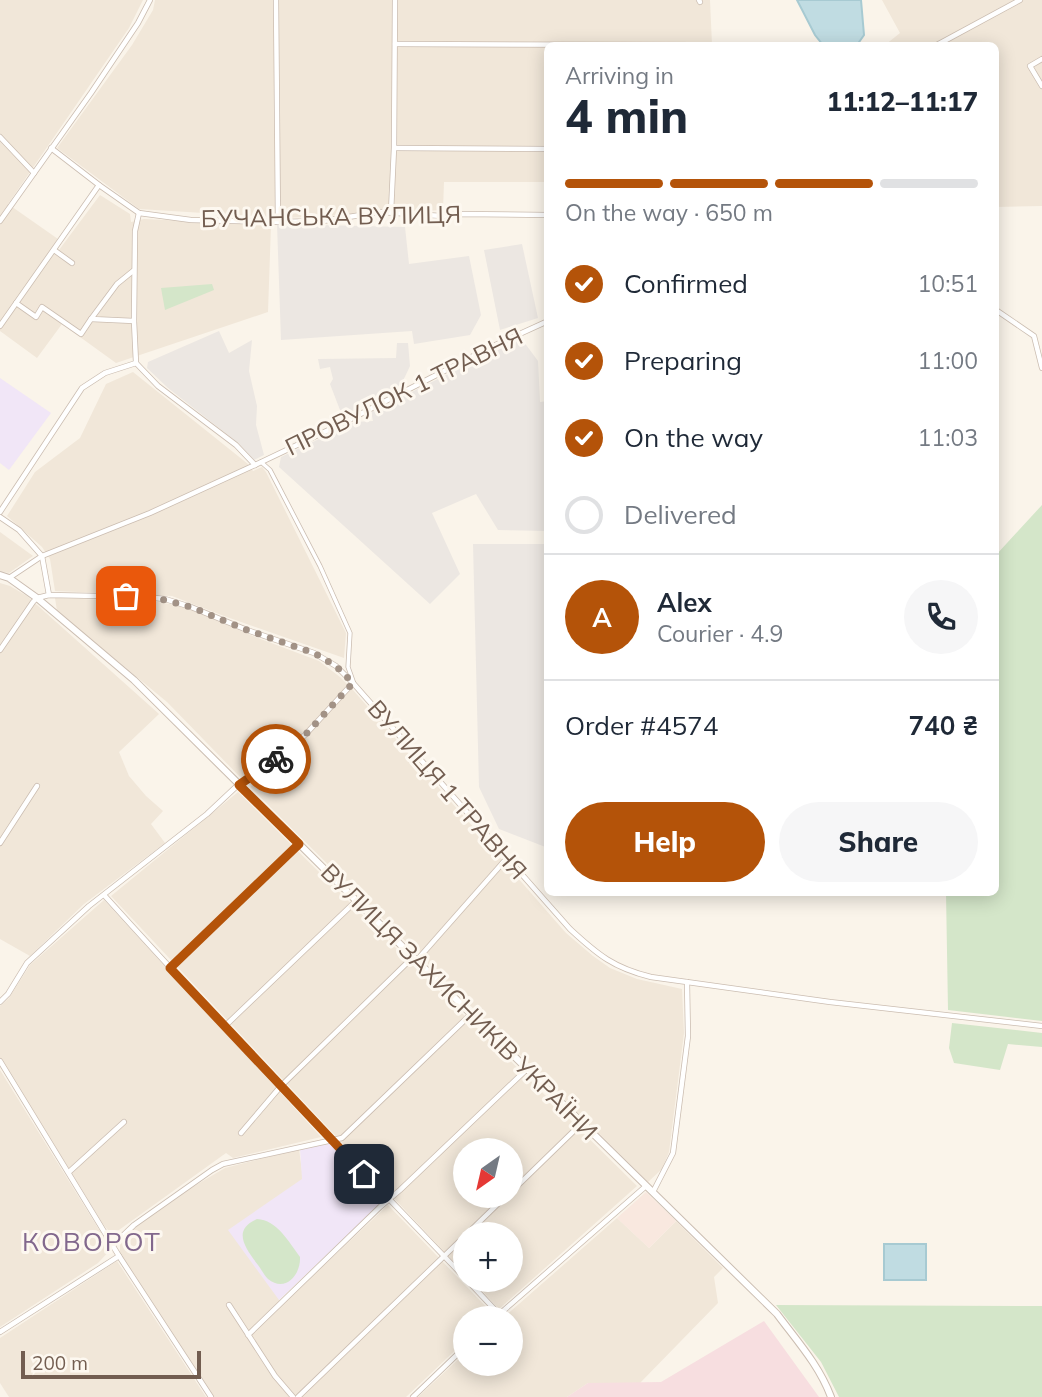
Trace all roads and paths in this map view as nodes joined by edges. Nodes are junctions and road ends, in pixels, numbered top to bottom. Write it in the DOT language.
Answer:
graph roads {
  1 [pos="150,0"];
  2 [pos="276,0"];
  3 [pos="395,0"];
  4 [pos="1020,0"];
  5 [pos="943,42"];
  6 [pos="395,44"];
  7 [pos="544,44"];
  8 [pos="1042,59"];
  9 [pos="1042,86"];
  10 [pos="0,137"];
  11 [pos="51,148"];
  12 [pos="394,148"];
  13 [pos="544,149"];
  14 [pos="34,173"];
  15 [pos="99,186"];
  16 [pos="139,212"];
  17 [pos="391,212"];
  18 [pos="544,215"];
  19 [pos="0,221"];
  20 [pos="278,222"];
  21 [pos="54,250"];
  22 [pos="72,263"];
  23 [pos="134,271"];
  24 [pos="16,303"];
  25 [pos="999,312"];
  26 [pos="91,319"];
  27 [pos="134,320"];
  28 [pos="544,323"];
  29 [pos="0,326"];
  30 [pos="136,363"];
  31 [pos="1042,368"];
  32 [pos="258,463"];
  33 [pos="0,515"];
  34 [pos="42,556"];
  35 [pos="0,575"];
  36 [pos="9,578"];
  37 [pos="49,595"];
  38 [pos="37,598"];
  39 [pos="0,650"];
  40 [pos="353,683"];
  41 [pos="239,785"];
  42 [pos="37,786"];
  43 [pos="0,843"];
  44 [pos="299,844"];
  45 [pos="507,858"];
  46 [pos="104,895"];
  47 [pos="356,901"];
  48 [pos="415,959"];
  49 [pos="170,968"];
  50 [pos="687,982"];
  51 [pos="0,1002"];
  52 [pos="471,1014"];
  53 [pos="225,1026"];
  54 [pos="1042,1026"];
  55 [pos="0,1061"];
  56 [pos="527,1069"];
  57 [pos="281,1086"];
  58 [pos="124,1122"];
  59 [pos="582,1123"];
  60 [pos="241,1133"];
  61 [pos="331,1139"];
  62 [pos="69,1172"];
  63 [pos="523,1180"];
  64 [pos="646,1186"];
  65 [pos="653,1192"];
  66 [pos="389,1199"];
  67 [pos="493,1208"];
  68 [pos="479,1222"];
  69 [pos="113,1245"];
  70 [pos="453,1247"];
  71 [pos="119,1256"];
  72 [pos="444,1256"];
  73 [pos="453,1265"];
  74 [pos="477,1292"];
  75 [pos="229,1306"];
  76 [pos="489,1306"];
  77 [pos="508,1306"];
  78 [pos="0,1332"];
  79 [pos="248,1335"];
  80 [pos="453,1359"];
  81 [pos="211,1397"];
  82 [pos="295,1397"];
  83 [pos="413,1397"];
  84 [pos="831,1397"];
  1 -- 11 [label="street"];
  2 -- 20 [label="street"];
  3 -- 6 [label="street"];
  4 -- 5 [label="street"];
  6 -- 7 [label="street"];
  6 -- 12 [label="street"];
  8 -- 9 [label="street"];
  10 -- 14 [label="street"];
  11 -- 14 [label="street"];
  11 -- 15 [label="street, БУЧАНСЬКА ВУЛИЦЯ"];
  12 -- 13 [label="street"];
  12 -- 17 [label="street"];
  14 -- 19 [label="street"];
  15 -- 16 [label="street, БУЧАНСЬКА ВУЛИЦЯ"];
  15 -- 21 [label="street"];
  16 -- 20 [label="street, БУЧАНСЬКА ВУЛИЦЯ"];
  16 -- 23 [label="street"];
  17 -- 18 [label="street, БУЧАНСЬКА ВУЛИЦЯ"];
  17 -- 20 [label="street, БУЧАНСЬКА ВУЛИЦЯ"];
  21 -- 22 [label="street"];
  21 -- 24 [label="street"];
  23 -- 26 [label="street"];
  23 -- 27 [label="street"];
  24 -- 26 [label="street"];
  24 -- 29 [label="street"];
  25 -- 31 [label="street"];
  26 -- 27 [label="street"];
  27 -- 30 [label="street"];
  28 -- 32 [label="street, ПРОВУЛОК 1 ТРАВНЯ"];
  30 -- 32 [label="street"];
  30 -- 33 [label="street"];
  32 -- 34 [label="street, ПРОВУЛОК 1 ТРАВНЯ"];
  32 -- 40 [label="street, ПРОВУЛОК 1 ТРАВНЯ"];
  33 -- 34 [label="street"];
  34 -- 36 [label="street, ПРОВУЛОК 1 ТРАВНЯ"];
  34 -- 37 [label="street"];
  35 -- 36 [label="street, ВУЛИЦЯ ЗАХИСНИКІВ УКРАЇНИ"];
  36 -- 38 [label="street, ВУЛИЦЯ ЗАХИСНИКІВ УКРАЇНИ"];
  37 -- 38 [label="street, ВУЛИЦЯ 1 ТРАВНЯ"];
  37 -- 40 [label="street, ВУЛИЦЯ 1 ТРАВНЯ"];
  38 -- 39 [label="street"];
  38 -- 41 [label="street, ВУЛИЦЯ ЗАХИСНИКІВ УКРАЇНИ"];
  40 -- 41 [label="street"];
  40 -- 45 [label="street, ВУЛИЦЯ 1 ТРАВНЯ"];
  41 -- 44 [label="street, ВУЛИЦЯ ЗАХИСНИКІВ УКРАЇНИ"];
  41 -- 46 [label="street"];
  42 -- 43 [label="street"];
  44 -- 47 [label="street, ВУЛИЦЯ ЗАХИСНИКІВ УКРАЇНИ"];
  44 -- 49 [label="street"];
  45 -- 48 [label="street"];
  45 -- 50 [label="street, ВУЛИЦЯ 1 ТРАВНЯ"];
  46 -- 49 [label="street"];
  46 -- 51 [label="street"];
  47 -- 48 [label="street, ВУЛИЦЯ ЗАХИСНИКІВ УКРАЇНИ"];
  47 -- 53 [label="street"];
  48 -- 52 [label="street, ВУЛИЦЯ ЗАХИСНИКІВ УКРАЇНИ"];
  48 -- 57 [label="street"];
  49 -- 53 [label="street"];
  50 -- 54 [label="street, ВУЛИЦЯ 1 ТРАВНЯ"];
  50 -- 65 [label="street"];
  52 -- 56 [label="street, ВУЛИЦЯ ЗАХИСНИКІВ УКРАЇНИ"];
  52 -- 61 [label="street"];
  53 -- 57 [label="street"];
  55 -- 62 [label="street"];
  56 -- 59 [label="street, ВУЛИЦЯ ЗАХИСНИКІВ УКРАЇНИ"];
  56 -- 66 [label="street"];
  57 -- 60 [label="street"];
  57 -- 61 [label="street"];
  58 -- 62 [label="street"];
  59 -- 63 [label="street"];
  59 -- 64 [label="street, ВУЛИЦЯ ЗАХИСНИКІВ УКРАЇНИ"];
  61 -- 66 [label="street"];
  61 -- 69 [label="street"];
  62 -- 69 [label="street"];
  64 -- 65 [label="street"];
  64 -- 77 [label="street"];
  65 -- 84 [label="street"];
  66 -- 72 [label="street"];
  66 -- 79 [label="street"];
  67 -- 68 [label="street"];
  69 -- 71 [label="street"];
  70 -- 72 [label="street"];
  71 -- 78 [label="street"];
  71 -- 81 [label="street"];
  72 -- 73 [label="street"];
  72 -- 82 [label="street"];
  74 -- 76 [label="street"];
  75 -- 79 [label="street"];
  79 -- 82 [label="street"];
  80 -- 83 [label="street"];
}
